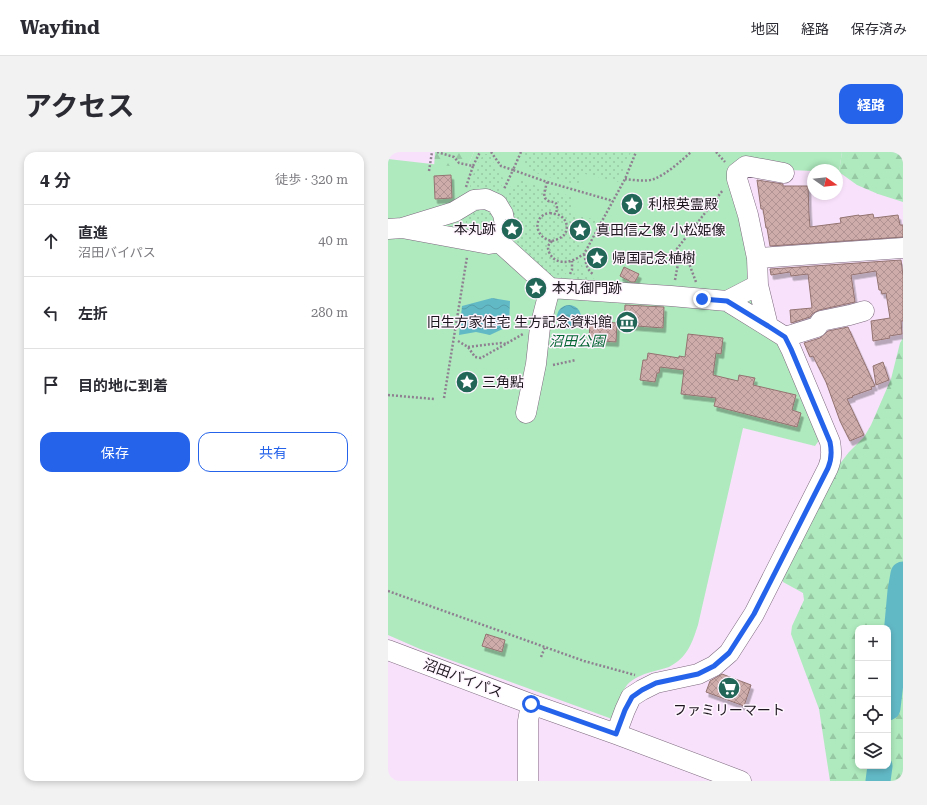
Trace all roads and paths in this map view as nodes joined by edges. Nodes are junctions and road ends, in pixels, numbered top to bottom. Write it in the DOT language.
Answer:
graph roads {
  1 [pos="432,152"];
  2 [pos="437,152"];
  3 [pos="480,152"];
  4 [pos="491,152"];
  5 [pos="521,152"];
  6 [pos="636,152"];
  7 [pos="691,152"];
  8 [pos="513,170"];
  9 [pos="429,171"];
  10 [pos="737,173"];
  11 [pos="784,173"];
  12 [pos="625,179"];
  13 [pos="547,182"];
  14 [pos="613,201"];
  15 [pos="497,204"];
  16 [pos="556,214"];
  17 [pos="395,229"];
  18 [pos="498,241"];
  19 [pos="552,241"];
  20 [pos="903,248"];
  21 [pos="680,253"];
  22 [pos="467,256"];
  23 [pos="757,258"];
  24 [pos="758,285"];
  25 [pos="550,288"];
  26 [pos="671,296"];
  27 [pos="702,299"];
  28 [pos="727,301"];
  29 [pos="864,311"];
  30 [pos="768,326"];
  31 [pos="540,327"];
  32 [pos="785,337"];
  33 [pos="458,341"];
  34 [pos="506,344"];
  35 [pos="468,347"];
  36 [pos="576,360"];
  37 [pos="536,364"];
  38 [pos="388,395"];
  39 [pos="444,398"];
  40 [pos="434,400"];
  41 [pos="526,413"];
  42 [pos="388,591"];
  43 [pos="545,647"];
  44 [pos="388,650"];
  45 [pos="541,658"];
  46 [pos="639,676"];
  47 [pos="531,704"];
  48 [pos="616,734"];
  49 [pos="528,781"];
  50 [pos="741,781"];
  1 -- 9 [label="path"];
  2 -- 3 [label="path"];
  4 -- 8 [label="path"];
  5 -- 8 [label="path"];
  6 -- 12 [label="path"];
  7 -- 12 [label="path"];
  8 -- 13 [label="path"];
  8 -- 15 [label="path"];
  10 -- 11 [label="street"];
  10 -- 21 [label="path"];
  10 -- 23 [label="street"];
  12 -- 14 [label="path"];
  13 -- 14 [label="path"];
  13 -- 16 [label="path"];
  14 -- 19 [label="path"];
  15 -- 17 [label="street"];
  15 -- 18 [label="street"];
  16 -- 19 [label="path"];
  16 -- 19 [label="path"];
  17 -- 18 [label="street"];
  18 -- 25 [label="street"];
  20 -- 23 [label="street"];
  21 -- 26 [label="path"];
  21 -- 27 [label="path"];
  22 -- 39 [label="path"];
  23 -- 24 [label="street"];
  24 -- 28 [label="street"];
  24 -- 30 [label="street"];
  25 -- 26 [label="street"];
  25 -- 31 [label="street"];
  26 -- 27 [label="street"];
  27 -- 28 [label="street"];
  28 -- 30 [label="street"];
  29 -- 32 [label="street"];
  30 -- 32 [label="street"];
  31 -- 34 [label="path"];
  31 -- 37 [label="street"];
  32 -- 48 [label="street"];
  33 -- 35 [label="path"];
  34 -- 35 [label="path"];
  34 -- 35 [label="path"];
  36 -- 37 [label="path"];
  37 -- 41 [label="street"];
  38 -- 40 [label="path"];
  42 -- 43 [label="path"];
  43 -- 45 [label="path"];
  43 -- 46 [label="path"];
  44 -- 47 [label="street, 沼田バイパス"];
  47 -- 48 [label="street, 沼田バイパス"];
  47 -- 49 [label="street"];
  48 -- 50 [label="street, 沼田バイパス"];
}
